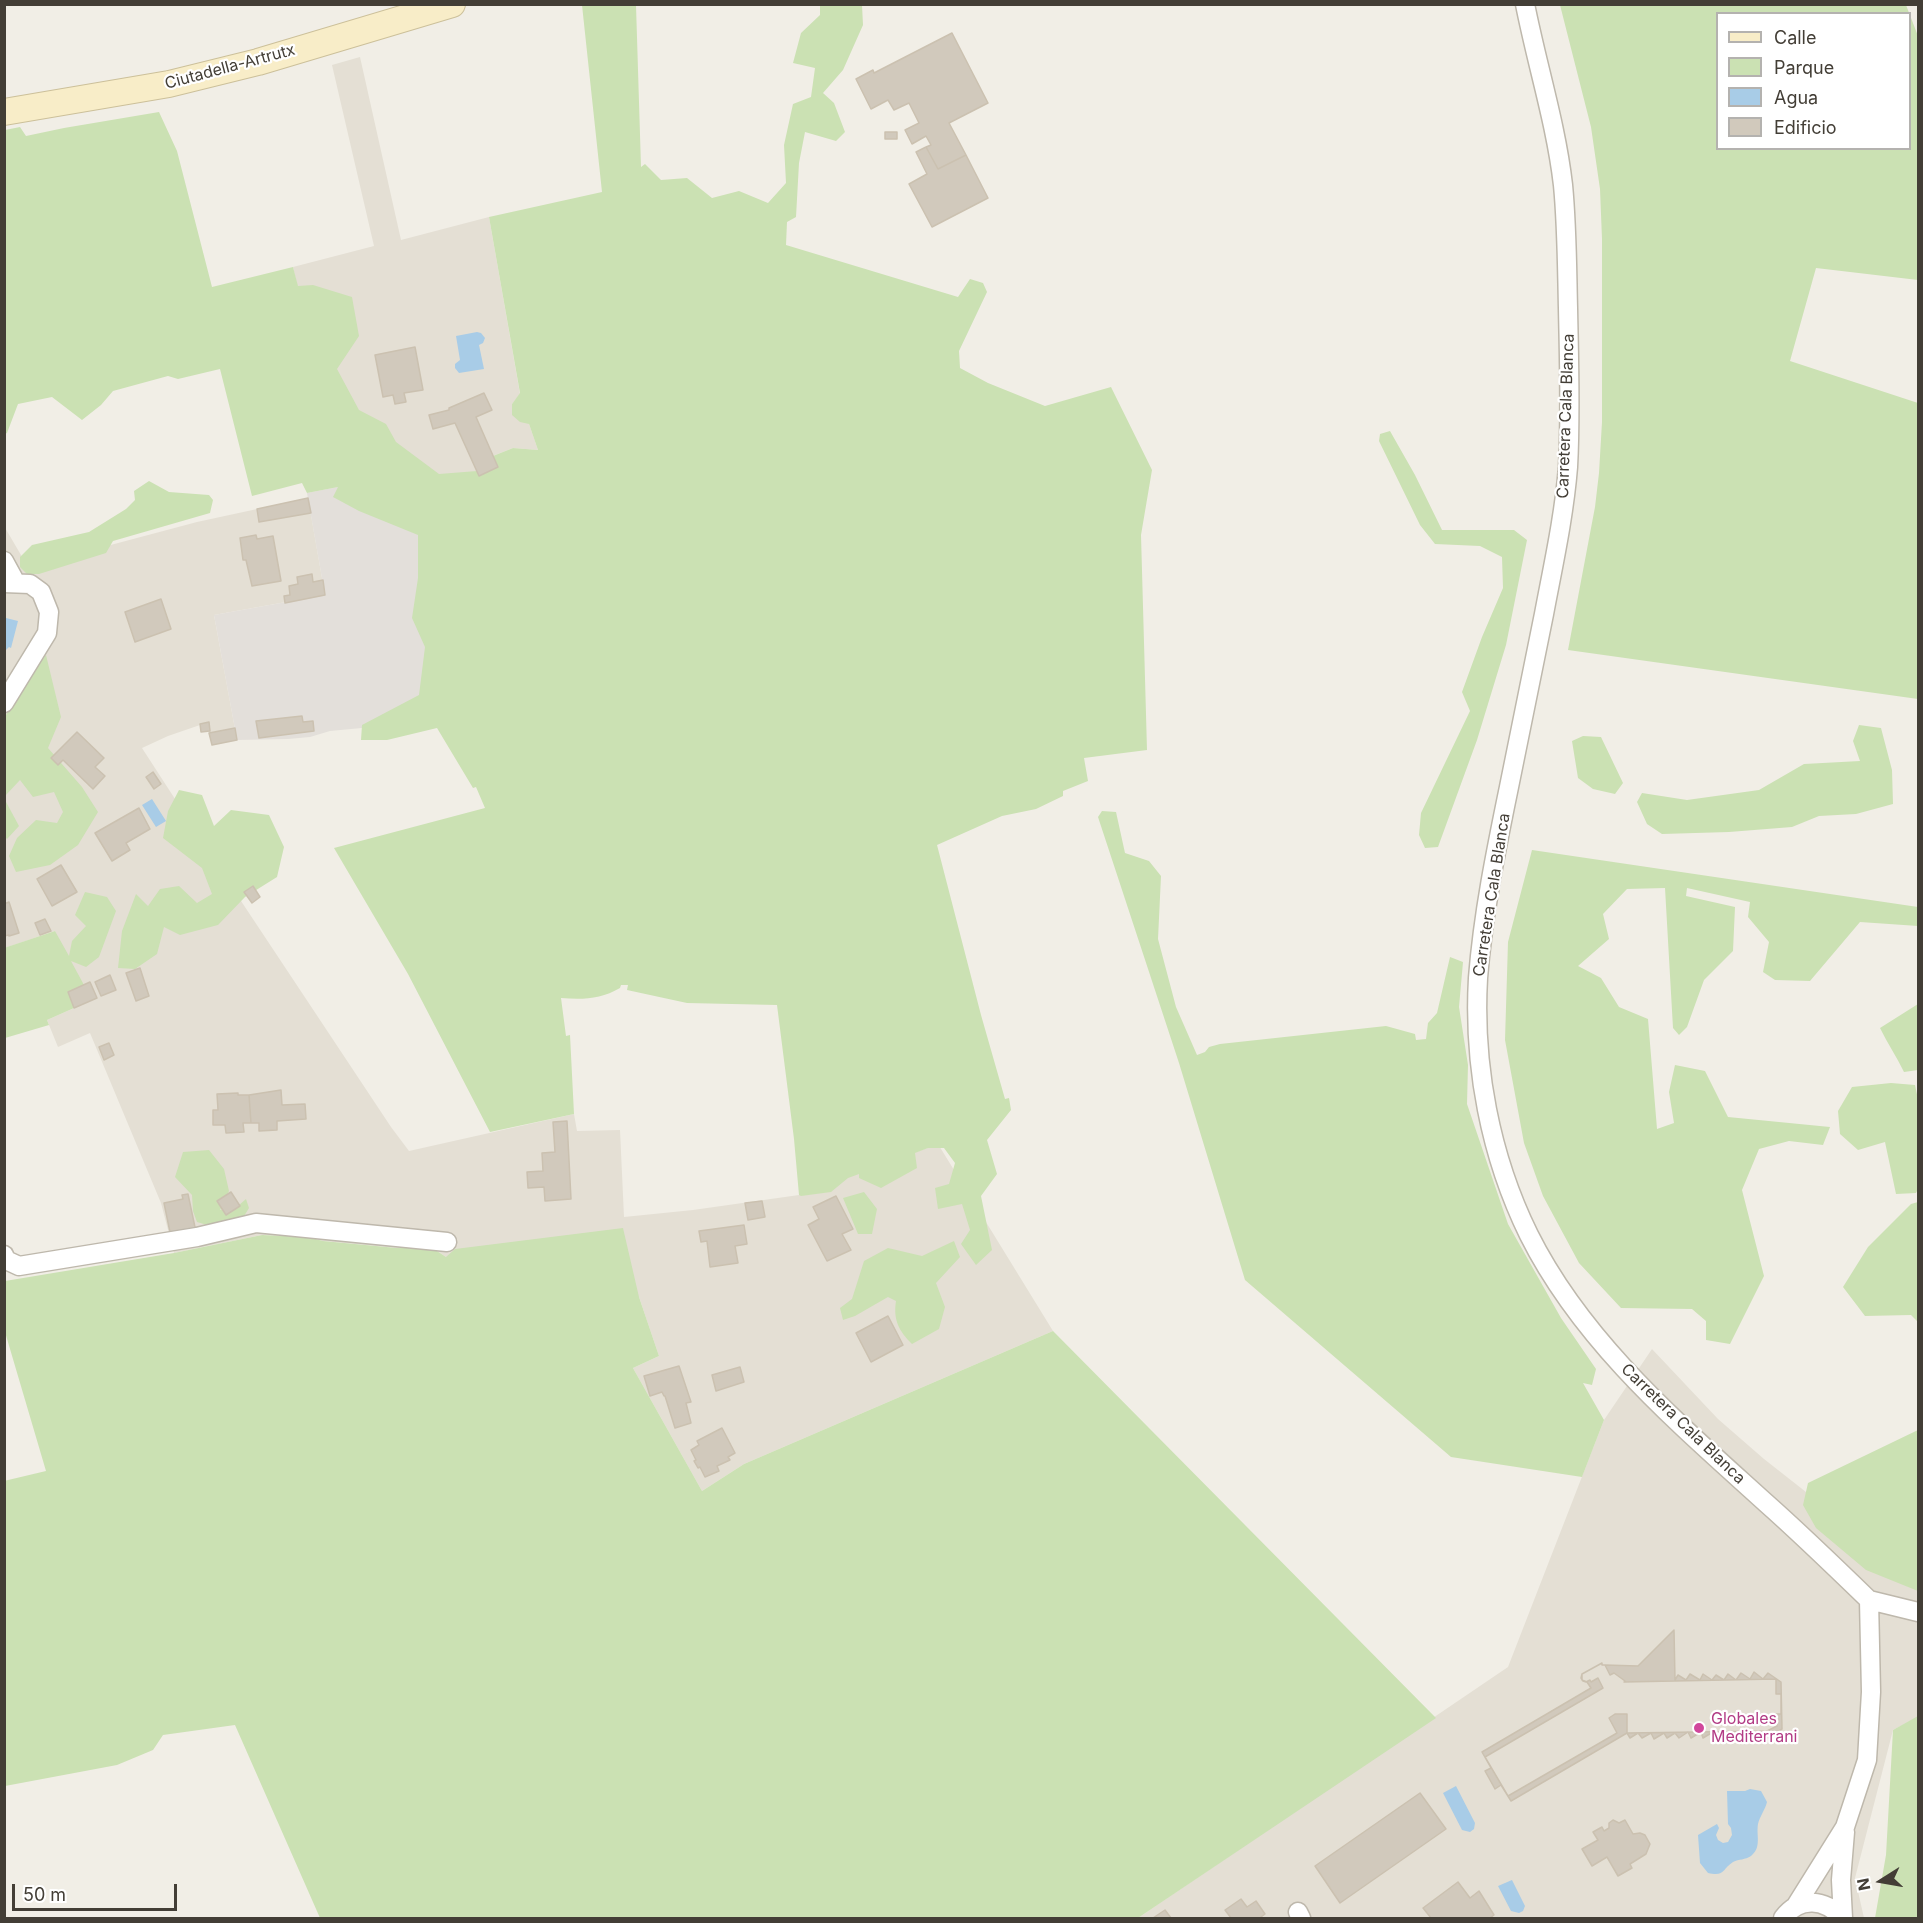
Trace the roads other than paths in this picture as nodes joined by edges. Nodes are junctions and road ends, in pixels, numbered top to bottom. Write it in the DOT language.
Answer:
graph roads {
  1 [pos="452,4"];
  2 [pos="1525,4"];
  3 [pos="4,112"];
  4 [pos="4,561"];
  5 [pos="10,583"];
  6 [pos="4,703"];
  7 [pos="447,1242"];
  8 [pos="4,1255"];
  9 [pos="1869,1600"];
  10 [pos="1918,1612"];
  11 [pos="1845,1827"];
  12 [pos="1789,1913"];
  13 [pos="1843,1918"];
  1 -- 3 [label="main road, Ciutadella-Artrutx"];
  2 -- 9 [label="street, Carretera Cala Blanca"];
  4 -- 5 [label="street"];
  5 -- 6 [label="street"];
  7 -- 8 [label="street"];
  9 -- 10 [label="street"];
  9 -- 11 [label="street"];
  11 -- 12 [label="street"];
  11 -- 13 [label="street"];
  12 -- 13 [label="street"];
}
